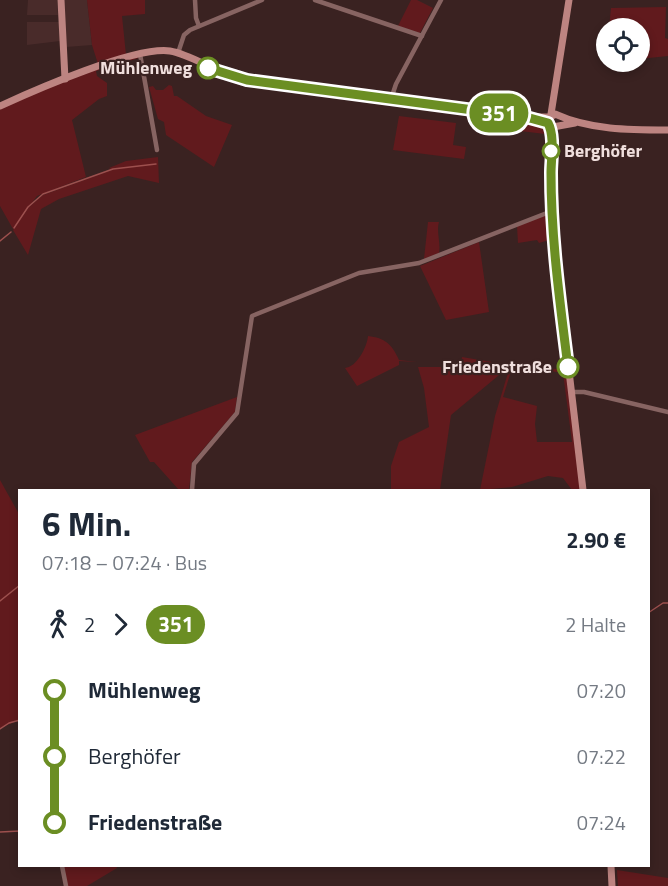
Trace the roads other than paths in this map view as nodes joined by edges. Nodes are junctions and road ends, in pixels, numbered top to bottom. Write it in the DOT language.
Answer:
graph roads {
  1 [pos="60,0"];
  2 [pos="195,0"];
  3 [pos="262,0"];
  4 [pos="315,0"];
  5 [pos="441,0"];
  6 [pos="569,0"];
  7 [pos="200,26"];
  8 [pos="422,36"];
  9 [pos="140,54"];
  10 [pos="178,54"];
  11 [pos="65,79"];
  12 [pos="392,99"];
  13 [pos="0,106"];
  14 [pos="554,120"];
  15 [pos="668,130"];
  16 [pos="157,150"];
  17 [pos="552,211"];
  18 [pos="572,392"];
  19 [pos="668,412"];
  20 [pos="192,489"];
  21 [pos="583,489"];
  22 [pos="62,867"];
  23 [pos="611,867"];
  24 [pos="66,886"];
  25 [pos="612,886"];
  1 -- 11 [label="street"];
  2 -- 7 [label="street"];
  3 -- 7 [label="street"];
  4 -- 8 [label="street"];
  5 -- 8 [label="street"];
  6 -- 14 [label="street"];
  7 -- 10 [label="street"];
  8 -- 12 [label="street"];
  9 -- 10 [label="street"];
  9 -- 11 [label="street"];
  9 -- 16 [label="street"];
  10 -- 12 [label="street"];
  11 -- 13 [label="street"];
  12 -- 14 [label="street"];
  14 -- 15 [label="street"];
  14 -- 17 [label="street"];
  17 -- 18 [label="street"];
  17 -- 20 [label="street"];
  18 -- 19 [label="street"];
  18 -- 21 [label="street"];
  22 -- 24 [label="street"];
  23 -- 25 [label="street"];
}
